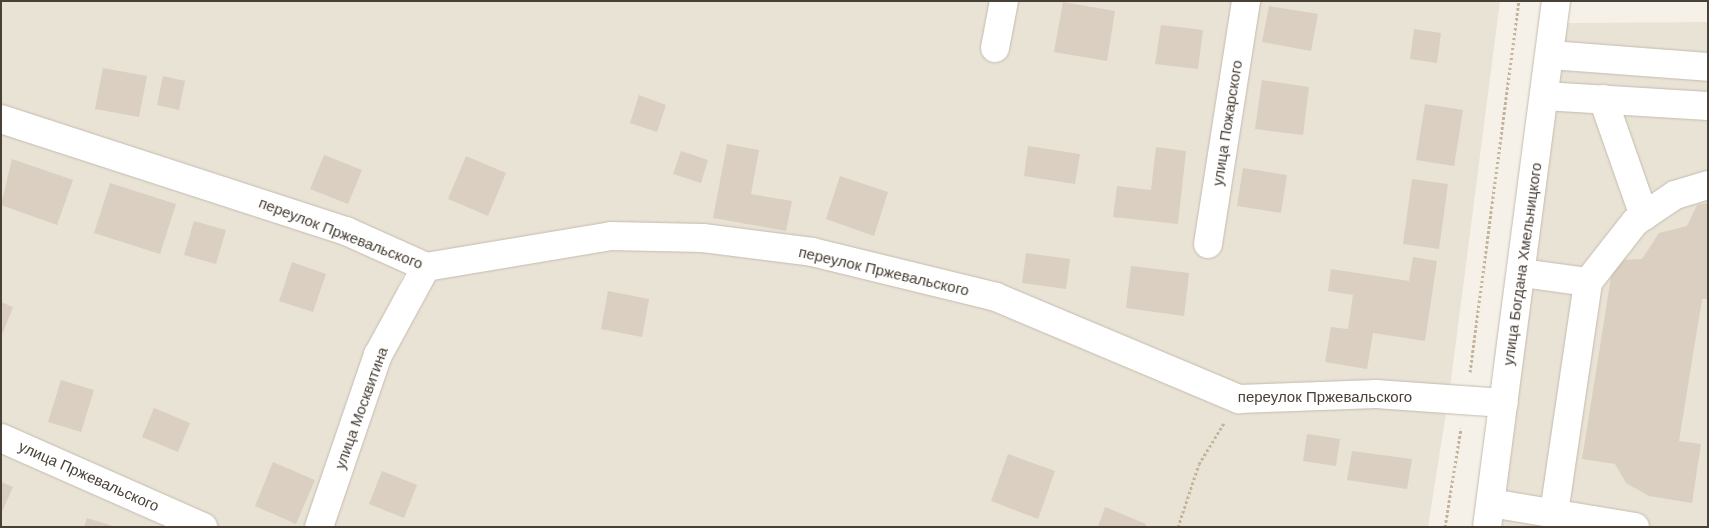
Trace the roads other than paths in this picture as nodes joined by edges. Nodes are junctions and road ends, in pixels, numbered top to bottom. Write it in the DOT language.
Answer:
graph roads {
  1 [pos="1004,1"];
  2 [pos="1246,1"];
  3 [pos="1556,1"];
  4 [pos="995,48"];
  5 [pos="1550,55"];
  6 [pos="1708,67"];
  7 [pos="1544,96"];
  8 [pos="1603,99"];
  9 [pos="1708,106"];
  10 [pos="1,119"];
  11 [pos="1708,186"];
  12 [pos="1644,216"];
  13 [pos="1208,244"];
  14 [pos="426,267"];
  15 [pos="1522,273"];
  16 [pos="1588,282"];
  17 [pos="1504,403"];
  18 [pos="1,438"];
  19 [pos="1554,513"];
  20 [pos="1489,515"];
  21 [pos="1595,523"];
  22 [pos="203,527"];
  23 [pos="319,527"];
  24 [pos="1635,527"];
  1 -- 4 [label="street"];
  2 -- 13 [label="street, улица Пожарского"];
  3 -- 5 [label="street, улица Богдана Хмельницкого"];
  5 -- 6 [label="street"];
  5 -- 7 [label="street, улица Богдана Хмельницкого"];
  7 -- 8 [label="street"];
  7 -- 15 [label="street, улица Богдана Хмельницкого"];
  8 -- 9 [label="street"];
  8 -- 12 [label="street"];
  10 -- 14 [label="street, переулок Пржевальского"];
  11 -- 12 [label="street"];
  12 -- 16 [label="street"];
  14 -- 17 [label="street, переулок Пржевальского"];
  14 -- 23 [label="street, улица Москвитина"];
  15 -- 16 [label="street"];
  15 -- 17 [label="street, улица Богдана Хмельницкого"];
  16 -- 19 [label="street"];
  17 -- 20 [label="street, улица Богдана Хмельницкого"];
  18 -- 22 [label="street, улица Пржевальского"];
  19 -- 20 [label="street"];
  19 -- 21 [label="street"];
  21 -- 24 [label="street"];
}
